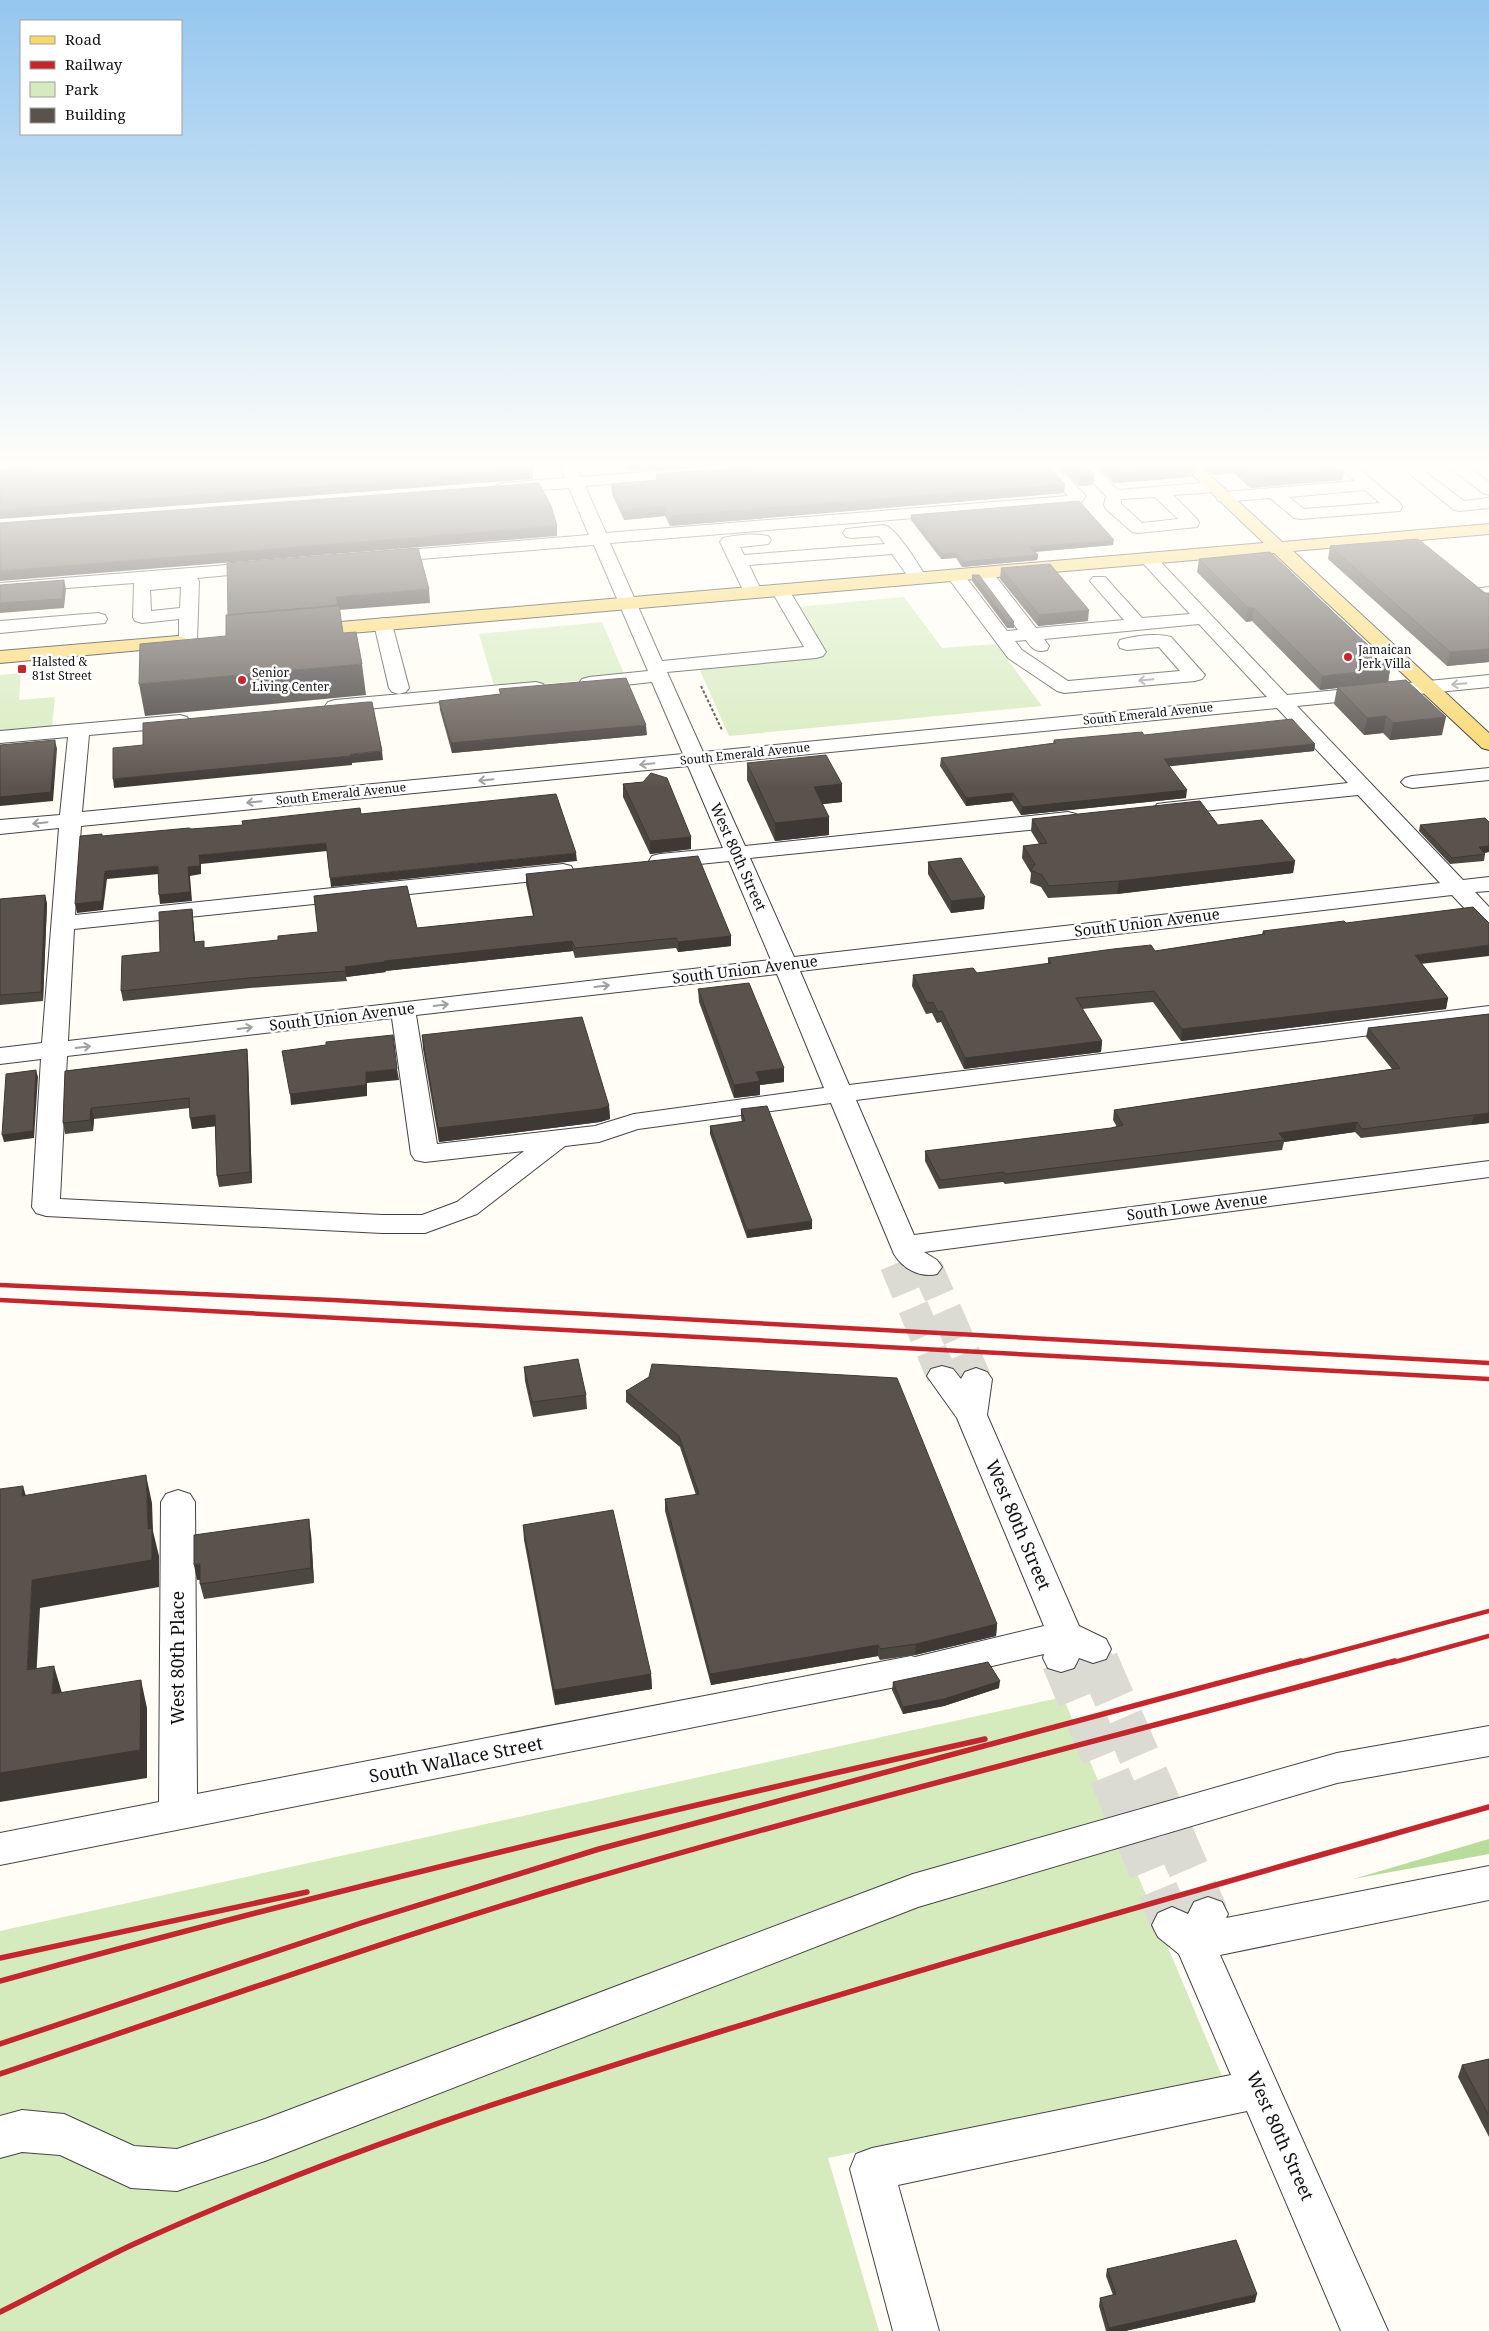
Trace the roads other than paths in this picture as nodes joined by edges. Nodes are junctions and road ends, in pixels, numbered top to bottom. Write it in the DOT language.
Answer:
graph roads {
  1 [pos="236,571"];
  2 [pos="613,571"];
  3 [pos="743,571"];
  4 [pos="913,571"];
  5 [pos="1009,571"];
  6 [pos="1164,571"];
  7 [pos="1303,571"];
  8 [pos="984,573"];
  9 [pos="955,575"];
  10 [pos="918,578"];
  11 [pos="153,580"];
  12 [pos="1464,580"];
  13 [pos="1099,581"];
  14 [pos="0,588"];
  15 [pos="780,590"];
  16 [pos="753,592"];
  17 [pos="1486,595"];
  18 [pos="627,603"];
  19 [pos="188,613"];
  20 [pos="1206,618"];
  21 [pos="98,619"];
  22 [pos="46,623"];
  23 [pos="383,624"];
  24 [pos="1138,625"];
  25 [pos="0,627"];
  26 [pos="286,632"];
  27 [pos="1031,634"];
  28 [pos="1002,637"];
  29 [pos="208,639"];
  30 [pos="188,641"];
  31 [pos="1108,646"];
  32 [pos="46,653"];
  33 [pos="0,657"];
  34 [pos="657,671"];
  35 [pos="1489,681"];
  36 [pos="1428,687"];
  37 [pos="399,688"];
  38 [pos="1064,688"];
  39 [pos="1282,701"];
  40 [pos="316,708"];
  41 [pos="198,719"];
  42 [pos="1089,720"];
  43 [pos="80,730"];
  44 [pos="0,737"];
  45 [pos="1489,744"];
  46 [pos="696,759"];
  47 [pos="1489,774"];
  48 [pos="1412,782"];
  49 [pos="1364,788"];
  50 [pos="1149,810"];
  51 [pos="1090,816"];
  52 [pos="70,820"];
  53 [pos="0,827"];
  54 [pos="736,853"];
  55 [pos="644,863"];
  56 [pos="585,869"];
  57 [pos="1489,884"];
  58 [pos="1457,887"];
  59 [pos="1489,921"];
  60 [pos="64,923"];
  61 [pos="785,965"];
  62 [pos="403,1010"];
  63 [pos="1489,1013"];
  64 [pos="54,1050"];
  65 [pos="0,1056"];
  66 [pos="840,1094"];
  67 [pos="558,1138"];
  68 [pos="1489,1169"];
  69 [pos="909,1258"];
  70 [pos="942,1376"];
  71 [pos="976,1379"];
  72 [pos="971,1415"];
  73 [pos="178,1502"];
  74 [pos="1073,1648"];
  75 [pos="1489,1741"];
  76 [pos="178,1814"];
  77 [pos="0,1849"];
  78 [pos="1489,1883"];
  79 [pos="1260,2089"];
  80 [pos="0,2137"];
  81 [pos="916,2331"];
  82 [pos="1365,2331"];
  1 -- 11 [label="street"];
  2 -- 18 [label="street, West 80th Street"];
  3 -- 16 [label="street"];
  4 -- 10 [label="street"];
  5 -- 8 [label="main road"];
  6 -- 20 [label="street"];
  7 -- 36 [label="main road"];
  8 -- 9 [label="main road"];
  8 -- 27 [label="street"];
  9 -- 10 [label="main road"];
  9 -- 28 [label="street"];
  10 -- 15 [label="main road"];
  11 -- 14 [label="street"];
  11 -- 19 [label="street"];
  11 -- 19 [label="street"];
  12 -- 17 [label="street"];
  13 -- 24 [label="street"];
  15 -- 16 [label="main road"];
  15 -- 34 [label="street"];
  16 -- 18 [label="main road"];
  18 -- 23 [label="main road"];
  18 -- 34 [label="street, West 80th Street"];
  19 -- 30 [label="street"];
  20 -- 24 [label="street"];
  20 -- 39 [label="street"];
  21 -- 22 [label="street"];
  22 -- 25 [label="street"];
  22 -- 32 [label="street"];
  23 -- 26 [label="main road"];
  23 -- 37 [label="street"];
  24 -- 27 [label="street"];
  27 -- 28 [label="street"];
  27 -- 38 [label="street"];
  28 -- 38 [label="street"];
  29 -- 30 [label="main road"];
  30 -- 32 [label="main road"];
  31 -- 38 [label="street, one-way"];
  32 -- 33 [label="main road"];
  34 -- 40 [label="street"];
  34 -- 46 [label="street, West 80th Street"];
  35 -- 36 [label="street, South Emerald Avenue, one-way"];
  36 -- 39 [label="street, South Emerald Avenue"];
  36 -- 45 [label="main road"];
  38 -- 42 [label="street"];
  39 -- 42 [label="street, South Emerald Avenue"];
  39 -- 49 [label="street"];
  41 -- 43 [label="street"];
  42 -- 46 [label="street, South Emerald Avenue"];
  43 -- 44 [label="street"];
  43 -- 52 [label="street"];
  46 -- 52 [label="street, South Emerald Avenue, one-way"];
  46 -- 54 [label="street, West 80th Street"];
  47 -- 48 [label="street"];
  49 -- 50 [label="street"];
  49 -- 58 [label="street"];
  51 -- 54 [label="street"];
  52 -- 53 [label="street, South Emerald Avenue, one-way"];
  52 -- 60 [label="street"];
  54 -- 55 [label="street"];
  54 -- 61 [label="street, West 80th Street"];
  56 -- 60 [label="street"];
  57 -- 58 [label="street, South Union Avenue"];
  58 -- 59 [label="street"];
  58 -- 61 [label="street, South Union Avenue"];
  60 -- 64 [label="street"];
  62 -- 61 [label="street, South Union Avenue, one-way"];
  61 -- 66 [label="street, West 80th Street"];
  64 -- 62 [label="street, South Union Avenue, one-way"];
  62 -- 67 [label="street"];
  63 -- 66 [label="street"];
  64 -- 65 [label="street, South Union Avenue"];
  64 -- 67 [label="street"];
  66 -- 67 [label="street"];
  66 -- 69 [label="street, West 80th Street"];
  68 -- 69 [label="street, South Lowe Avenue"];
  70 -- 72 [label="street, West 80th Street"];
  71 -- 72 [label="street"];
  72 -- 74 [label="street, West 80th Street"];
  73 -- 76 [label="street, West 80th Place"];
  74 -- 76 [label="street, South Wallace Street"];
  75 -- 80 [label="street"];
  76 -- 77 [label="street, South Wallace Street"];
  78 -- 79 [label="street, West 80th Street"];
  79 -- 81 [label="street"];
  79 -- 82 [label="street, West 80th Street"];
}
